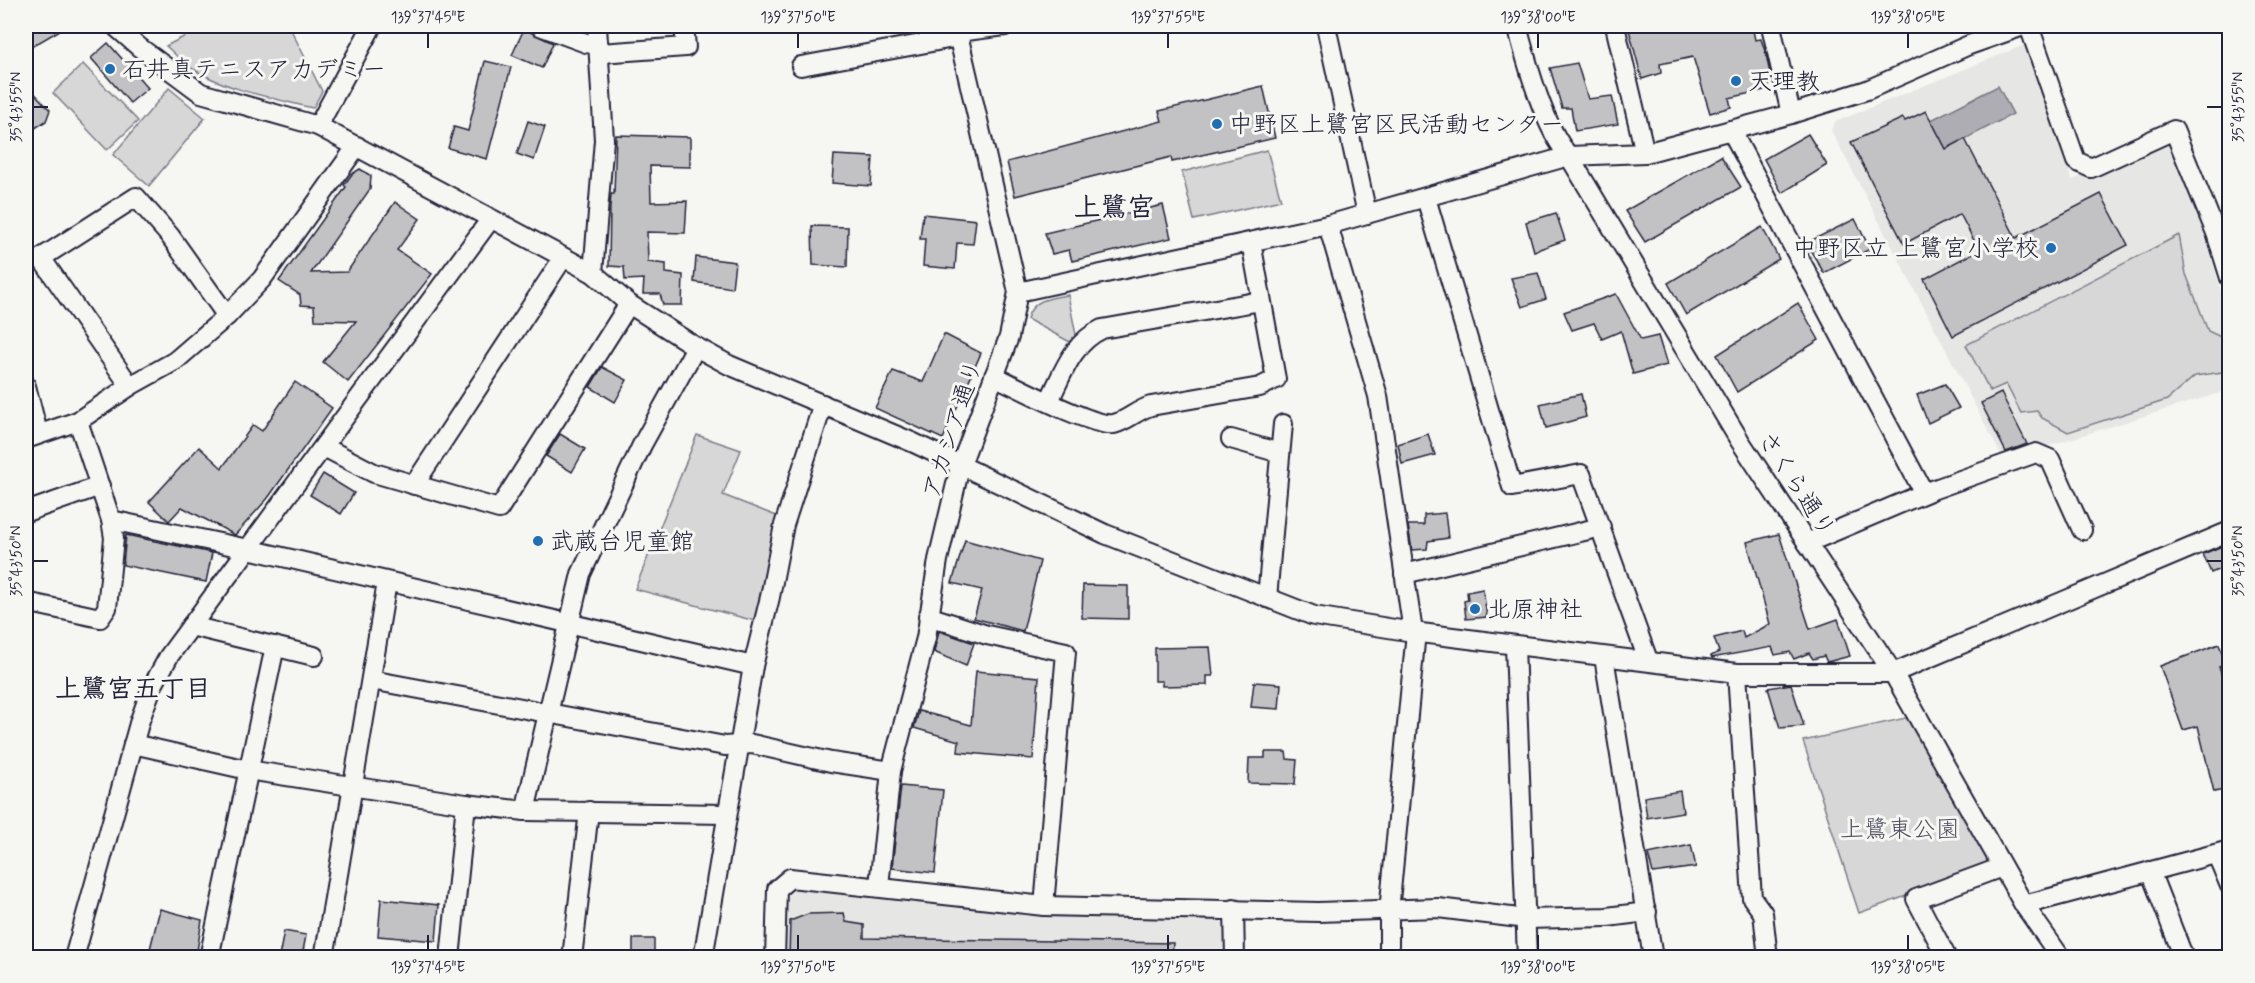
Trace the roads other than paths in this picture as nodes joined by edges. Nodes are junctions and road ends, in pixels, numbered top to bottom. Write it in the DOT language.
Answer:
graph roads {
  1 [pos="115,26"];
  2 [pos="372,26"];
  3 [pos="540,26"];
  4 [pos="597,26"];
  5 [pos="684,26"];
  6 [pos="1005,26"];
  7 [pos="1326,26"];
  8 [pos="1517,26"];
  9 [pos="1615,26"];
  10 [pos="1771,26"];
  11 [pos="2023,26"];
  12 [pos="2029,26"];
  13 [pos="957,32"];
  14 [pos="600,49"];
  15 [pos="801,66"];
  16 [pos="1791,114"];
  17 [pos="318,126"];
  18 [pos="1731,129"];
  19 [pos="357,146"];
  20 [pos="1645,153"];
  21 [pos="1569,156"];
  22 [pos="1426,198"];
  23 [pos="1367,214"];
  24 [pos="490,220"];
  25 [pos="1328,225"];
  26 [pos="1251,242"];
  27 [pos="564,258"];
  28 [pos="592,273"];
  29 [pos="2229,278"];
  30 [pos="1018,292"];
  31 [pos="1261,301"];
  32 [pos="629,304"];
  33 [pos="227,316"];
  34 [pos="696,347"];
  35 [pos="994,376"];
  36 [pos="26,386"];
  37 [pos="130,386"];
  38 [pos="1049,401"];
  39 [pos="823,404"];
  40 [pos="78,421"];
  41 [pos="1283,424"];
  42 [pos="32,436"];
  43 [pos="1231,439"];
  44 [pos="324,447"];
  45 [pos="1280,453"];
  46 [pos="960,467"];
  47 [pos="414,485"];
  48 [pos="100,486"];
  49 [pos="1924,493"];
  50 [pos="26,512"];
  51 [pos="111,520"];
  52 [pos="1601,528"];
  53 [pos="2082,530"];
  54 [pos="2229,531"];
  55 [pos="1807,543"];
  56 [pos="248,549"];
  57 [pos="1404,574"];
  58 [pos="387,582"];
  59 [pos="1267,598"];
  60 [pos="26,602"];
  61 [pos="928,616"];
  62 [pos="568,622"];
  63 [pos="191,626"];
  64 [pos="1415,632"];
  65 [pos="275,646"];
  66 [pos="1515,646"];
  67 [pos="314,656"];
  68 [pos="1604,657"];
  69 [pos="1648,660"];
  70 [pos="753,666"];
  71 [pos="1737,673"];
  72 [pos="1893,673"];
  73 [pos="371,680"];
  74 [pos="547,712"];
  75 [pos="133,744"];
  76 [pos="739,744"];
  77 [pos="248,770"];
  78 [pos="891,771"];
  79 [pos="353,788"];
  80 [pos="466,804"];
  81 [pos="525,811"];
  82 [pos="589,811"];
  83 [pos="727,814"];
  84 [pos="2223,852"];
  85 [pos="2002,867"];
  86 [pos="2150,871"];
  87 [pos="879,886"];
  88 [pos="2229,886"];
  89 [pos="2024,905"];
  90 [pos="1044,906"];
  91 [pos="1234,909"];
  92 [pos="1389,912"];
  93 [pos="1647,912"];
  94 [pos="1527,919"];
  95 [pos="74,957"];
  96 [pos="209,957"];
  97 [pos="324,957"];
  98 [pos="450,957"];
  99 [pos="572,957"];
  100 [pos="703,957"];
  101 [pos="775,957"];
  102 [pos="1235,957"];
  103 [pos="1389,957"];
  104 [pos="1527,957"];
  105 [pos="1653,957"];
  106 [pos="1768,957"];
  107 [pos="1947,957"];
  108 [pos="2061,957"];
  109 [pos="2184,957"];
  1 -- 17 [label="street"];
  2 -- 17 [label="street"];
  3 -- 14 [label="street"];
  4 -- 14 [label="street"];
  5 -- 14 [label="street"];
  6 -- 13 [label="street"];
  7 -- 23 [label="street"];
  8 -- 21 [label="street, さくら通り"];
  9 -- 20 [label="street"];
  10 -- 16 [label="street"];
  11 -- 16 [label="street"];
  12 -- 29 [label="street"];
  13 -- 15 [label="street"];
  13 -- 30 [label="street, アカシア通り"];
  14 -- 28 [label="street"];
  16 -- 18 [label="street"];
  17 -- 19 [label="street"];
  18 -- 20 [label="street"];
  18 -- 49 [label="street"];
  19 -- 24 [label="street"];
  19 -- 33 [label="street"];
  20 -- 21 [label="street"];
  21 -- 22 [label="street"];
  21 -- 55 [label="street, さくら通り"];
  22 -- 23 [label="street"];
  22 -- 52 [label="street"];
  23 -- 25 [label="street"];
  24 -- 27 [label="street"];
  24 -- 44 [label="street"];
  25 -- 26 [label="street"];
  25 -- 57 [label="street"];
  26 -- 30 [label="street"];
  26 -- 31 [label="street"];
  27 -- 28 [label="street"];
  27 -- 47 [label="street"];
  28 -- 32 [label="street"];
  30 -- 35 [label="street, アカシア通り"];
  31 -- 38 [label="street"];
  31 -- 38 [label="street"];
  32 -- 34 [label="street"];
  32 -- 47 [label="street"];
  33 -- 37 [label="street"];
  33 -- 37 [label="street"];
  34 -- 39 [label="street"];
  34 -- 62 [label="street"];
  35 -- 38 [label="street"];
  35 -- 46 [label="street, アカシア通り"];
  36 -- 42 [label="street"];
  37 -- 40 [label="street"];
  39 -- 46 [label="street"];
  39 -- 70 [label="street"];
  40 -- 42 [label="street"];
  40 -- 48 [label="street"];
  41 -- 45 [label="street"];
  43 -- 45 [label="street"];
  44 -- 47 [label="street"];
  44 -- 56 [label="street"];
  45 -- 59 [label="street"];
  46 -- 59 [label="street"];
  46 -- 61 [label="street, アカシア通り"];
  48 -- 50 [label="street"];
  48 -- 51 [label="street"];
  49 -- 53 [label="street"];
  49 -- 55 [label="street"];
  51 -- 56 [label="street"];
  51 -- 60 [label="street"];
  52 -- 57 [label="street"];
  52 -- 69 [label="street"];
  54 -- 72 [label="street"];
  55 -- 72 [label="street, さくら通り"];
  56 -- 58 [label="street"];
  56 -- 63 [label="street"];
  57 -- 64 [label="street"];
  58 -- 62 [label="street"];
  58 -- 73 [label="street"];
  59 -- 64 [label="street"];
  61 -- 78 [label="street, アカシア通り"];
  61 -- 90 [label="street"];
  62 -- 70 [label="street"];
  62 -- 74 [label="street"];
  63 -- 65 [label="street"];
  63 -- 75 [label="street"];
  64 -- 66 [label="street"];
  64 -- 92 [label="street"];
  65 -- 67 [label="street"];
  65 -- 77 [label="street"];
  66 -- 68 [label="street"];
  66 -- 94 [label="street"];
  68 -- 69 [label="street"];
  68 -- 93 [label="street"];
  69 -- 71 [label="street"];
  70 -- 76 [label="street"];
  71 -- 72 [label="street"];
  71 -- 106 [label="street"];
  72 -- 85 [label="street, さくら通り"];
  73 -- 74 [label="street"];
  73 -- 79 [label="street"];
  74 -- 76 [label="street"];
  74 -- 81 [label="street"];
  75 -- 77 [label="street"];
  75 -- 95 [label="street"];
  76 -- 78 [label="street"];
  76 -- 83 [label="street"];
  77 -- 79 [label="street"];
  77 -- 96 [label="street"];
  78 -- 87 [label="street, アカシア通り"];
  79 -- 80 [label="street"];
  79 -- 97 [label="street"];
  80 -- 81 [label="street"];
  80 -- 98 [label="street"];
  81 -- 82 [label="street"];
  82 -- 83 [label="street"];
  82 -- 99 [label="street"];
  83 -- 100 [label="street"];
  84 -- 86 [label="street"];
  84 -- 88 [label="street"];
  85 -- 89 [label="street, さくら通り"];
  85 -- 107 [label="street"];
  86 -- 89 [label="street"];
  86 -- 109 [label="street"];
  87 -- 90 [label="street"];
  87 -- 101 [label="street"];
  89 -- 108 [label="street, さくら通り"];
  90 -- 91 [label="street"];
  91 -- 92 [label="street"];
  91 -- 102 [label="street"];
  92 -- 94 [label="street"];
  92 -- 103 [label="street"];
  93 -- 94 [label="street"];
  93 -- 105 [label="street"];
  94 -- 104 [label="street"];
}
